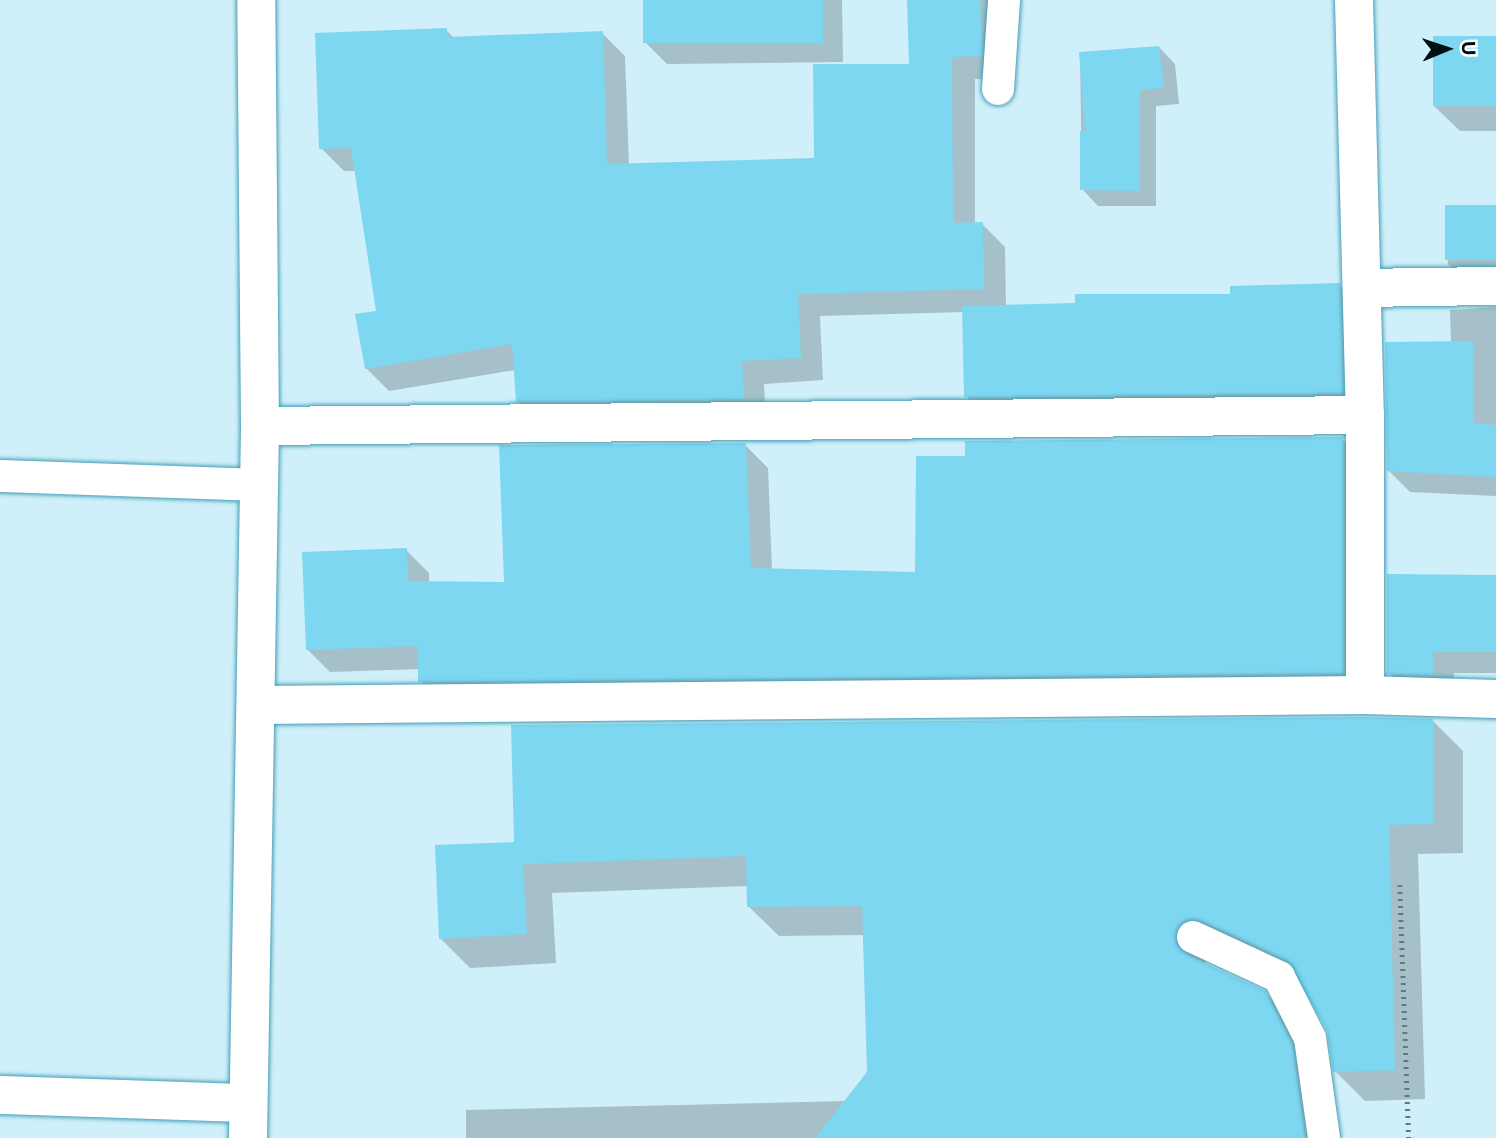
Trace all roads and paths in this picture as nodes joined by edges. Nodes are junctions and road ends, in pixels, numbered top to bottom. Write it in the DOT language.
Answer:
graph roads {
  1 [pos="256,0"];
  2 [pos="1004,0"];
  3 [pos="1354,0"];
  4 [pos="998,89"];
  5 [pos="1496,286"];
  6 [pos="1362,288"];
  7 [pos="1365,415"];
  8 [pos="260,426"];
  9 [pos="0,476"];
  10 [pos="259,485"];
  11 [pos="1365,695"];
  12 [pos="1496,699"];
  13 [pos="257,705"];
  14 [pos="1400,885"];
  15 [pos="1193,937"];
  16 [pos="0,1095"];
  17 [pos="247,1120"];
  18 [pos="1324,1138"];
  19 [pos="1409,1138"];
  1 -- 8 [label="street"];
  2 -- 4 [label="lane"];
  3 -- 6 [label="street"];
  5 -- 6 [label="street"];
  6 -- 7 [label="street"];
  7 -- 8 [label="street"];
  7 -- 11 [label="street"];
  8 -- 10 [label="street"];
  9 -- 10 [label="lane"];
  10 -- 13 [label="street"];
  11 -- 12 [label="street"];
  11 -- 13 [label="street"];
  13 -- 17 [label="street"];
  14 -- 19 [label="path"];
  15 -- 18 [label="lane"];
  16 -- 17 [label="street"];
}
